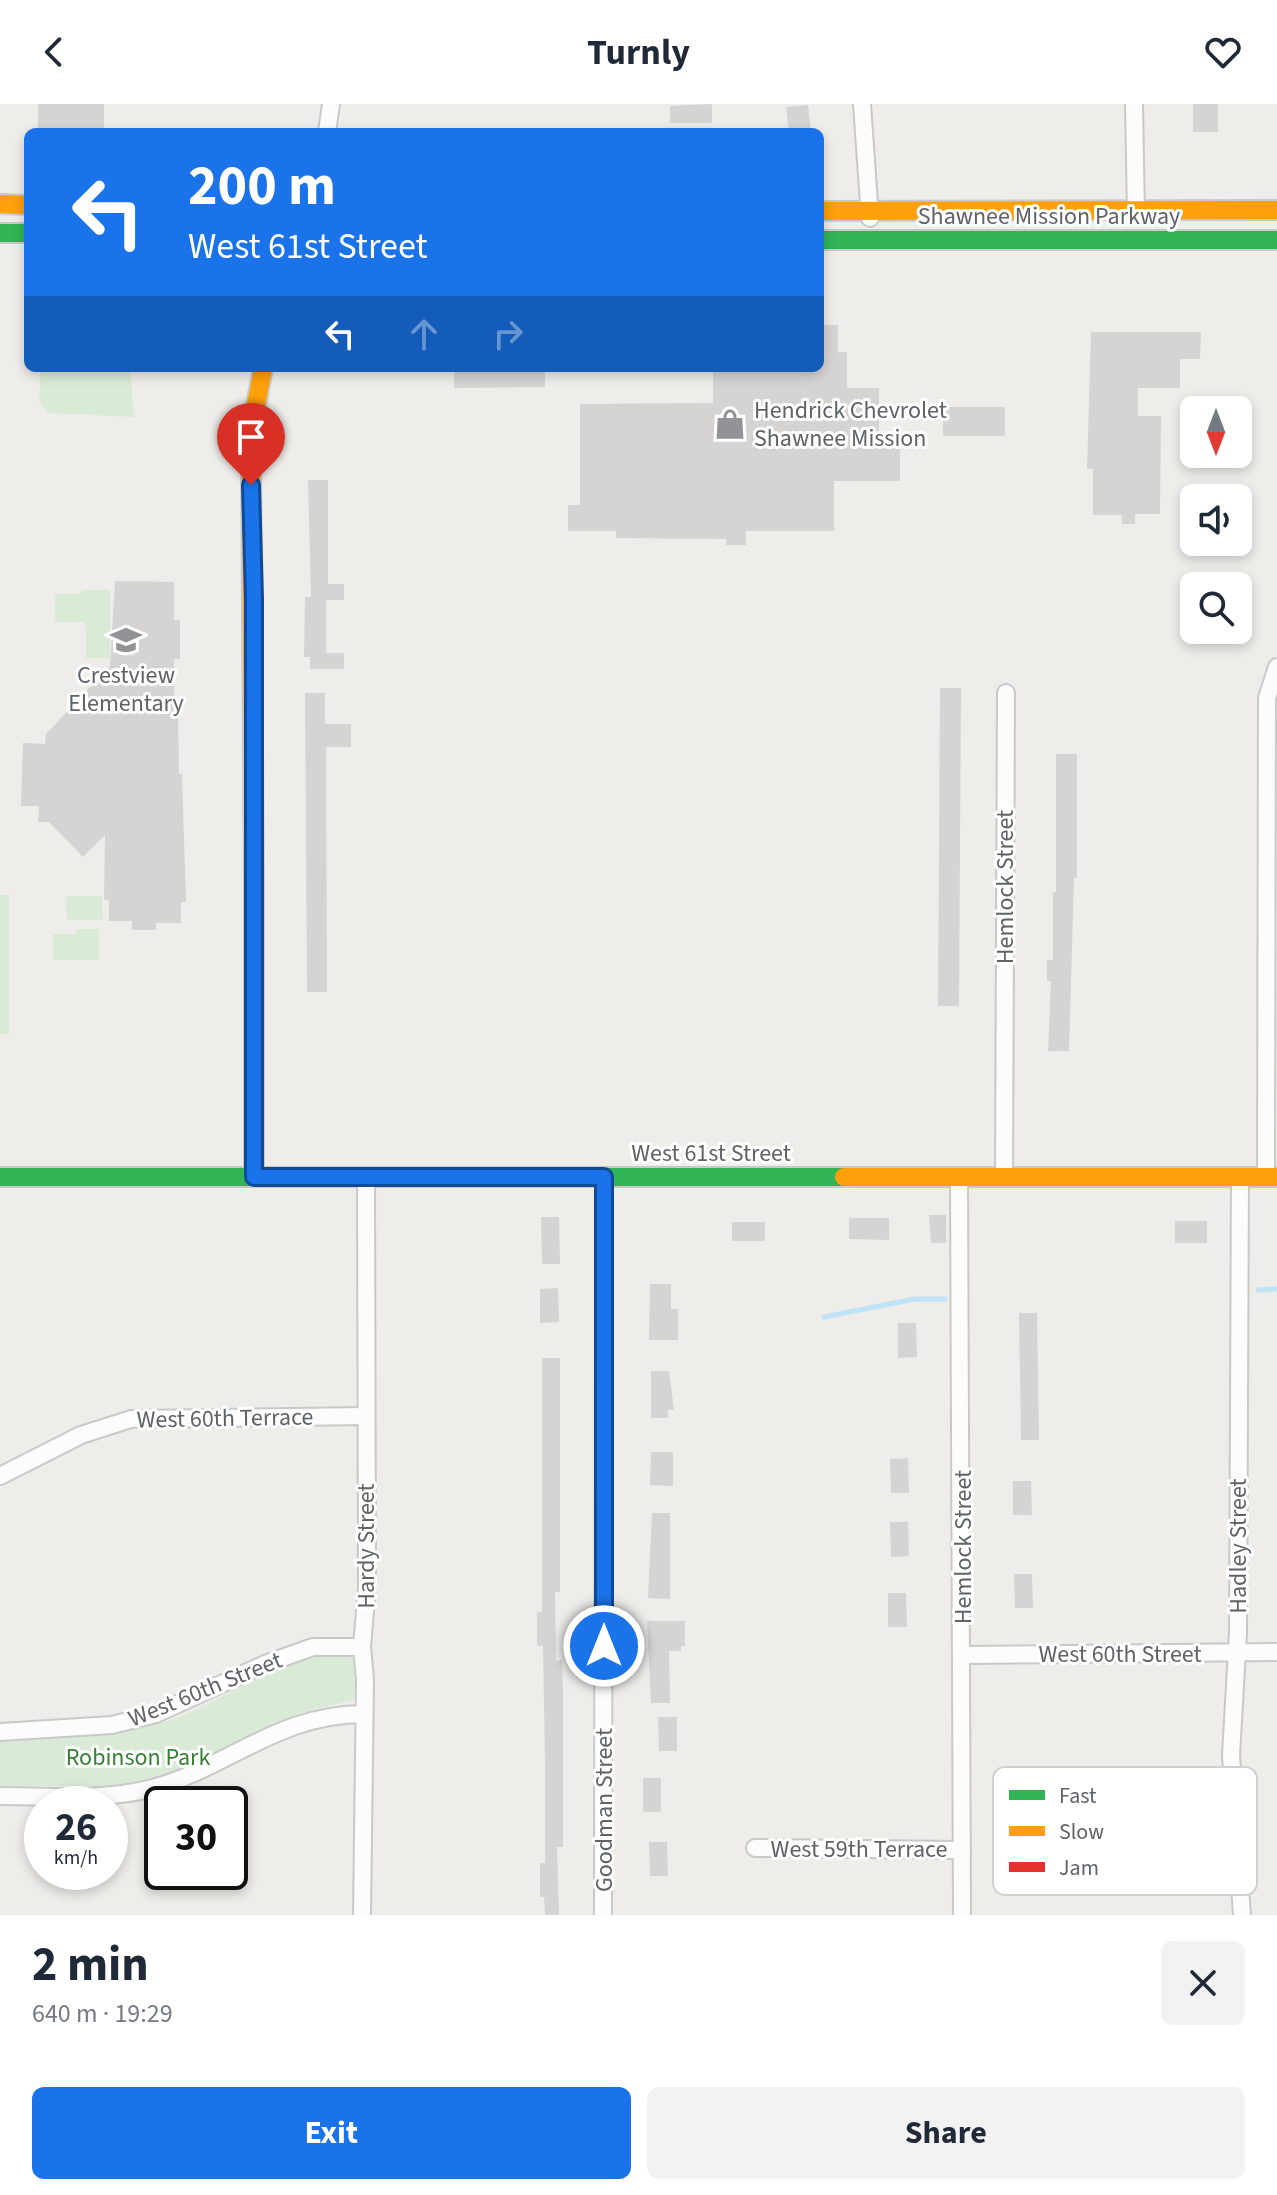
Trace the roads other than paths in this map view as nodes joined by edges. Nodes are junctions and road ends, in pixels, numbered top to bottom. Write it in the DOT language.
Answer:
graph roads {
  1 [pos="331,104"];
  2 [pos="862,104"];
  3 [pos="1134,104"];
  4 [pos="328,128"];
  5 [pos="0,204"];
  6 [pos="24,205"];
  7 [pos="1277,210"];
  8 [pos="824,211"];
  9 [pos="870,211"];
  10 [pos="1136,211"];
  11 [pos="0,233"];
  12 [pos="24,233"];
  13 [pos="824,240"];
  14 [pos="869,240"];
  15 [pos="1277,240"];
  16 [pos="1137,241"];
  17 [pos="262,372"];
  18 [pos="1277,667"];
  19 [pos="1006,693"];
  20 [pos="366,1176"];
  21 [pos="1004,1176"];
  22 [pos="0,1177"];
  23 [pos="254,1177"];
  24 [pos="604,1177"];
  25 [pos="1240,1177"];
  26 [pos="1272,1177"];
  27 [pos="959,1178"];
  28 [pos="366,1416"];
  29 [pos="0,1476"];
  30 [pos="362,1647"];
  31 [pos="1237,1652"];
  32 [pos="1277,1652"];
  33 [pos="963,1655"];
  34 [pos="364,1714"];
  35 [pos="0,1732"];
  36 [pos="1232,1767"];
  37 [pos="0,1796"];
  38 [pos="755,1848"];
  39 [pos="962,1850"];
  40 [pos="1241,1895"];
  41 [pos="362,1915"];
  42 [pos="603,1915"];
  43 [pos="962,1915"];
  44 [pos="1242,1915"];
  1 -- 4 [label="street"];
  2 -- 9 [label="street"];
  3 -- 10 [label="street"];
  5 -- 6 [label="main road"];
  7 -- 10 [label="main road, Shawnee Mission Parkway"];
  8 -- 9 [label="main road, Shawnee Mission Parkway"];
  9 -- 10 [label="main road, Shawnee Mission Parkway"];
  9 -- 14 [label="street"];
  10 -- 16 [label="street"];
  11 -- 12 [label="main road"];
  13 -- 14 [label="main road, Shawnee Mission Parkway"];
  14 -- 16 [label="main road, Shawnee Mission Parkway"];
  15 -- 16 [label="main road, Shawnee Mission Parkway"];
  17 -- 23 [label="main road"];
  18 -- 26 [label="street"];
  19 -- 21 [label="street, Hemlock Street"];
  20 -- 23 [label="main road, West 61st Street"];
  20 -- 24 [label="main road, West 61st Street"];
  20 -- 28 [label="street, Hardy Street"];
  21 -- 25 [label="main road, West 61st Street"];
  21 -- 27 [label="main road, West 61st Street"];
  22 -- 23 [label="main road, West 61st Street"];
  24 -- 27 [label="main road, West 61st Street"];
  24 -- 42 [label="street, Goodman Street"];
  25 -- 26 [label="main road, West 61st Street"];
  25 -- 31 [label="street, Hadley Street"];
  27 -- 33 [label="street, Hemlock Street"];
  28 -- 29 [label="street, West 60th Terrace"];
  28 -- 30 [label="street, Hardy Street"];
  30 -- 34 [label="street, Hardy Street"];
  30 -- 35 [label="street, West 60th Street"];
  31 -- 32 [label="street, West 60th Street"];
  31 -- 33 [label="street, West 60th Street"];
  31 -- 36 [label="street, Hadley Street"];
  33 -- 39 [label="street, Hemlock Street"];
  34 -- 37 [label="street"];
  34 -- 41 [label="street, Hardy Street"];
  38 -- 39 [label="street, West 59th Terrace"];
  39 -- 43 [label="street, Hemlock Street"];
  40 -- 44 [label="street, Hadley Street"];
}
